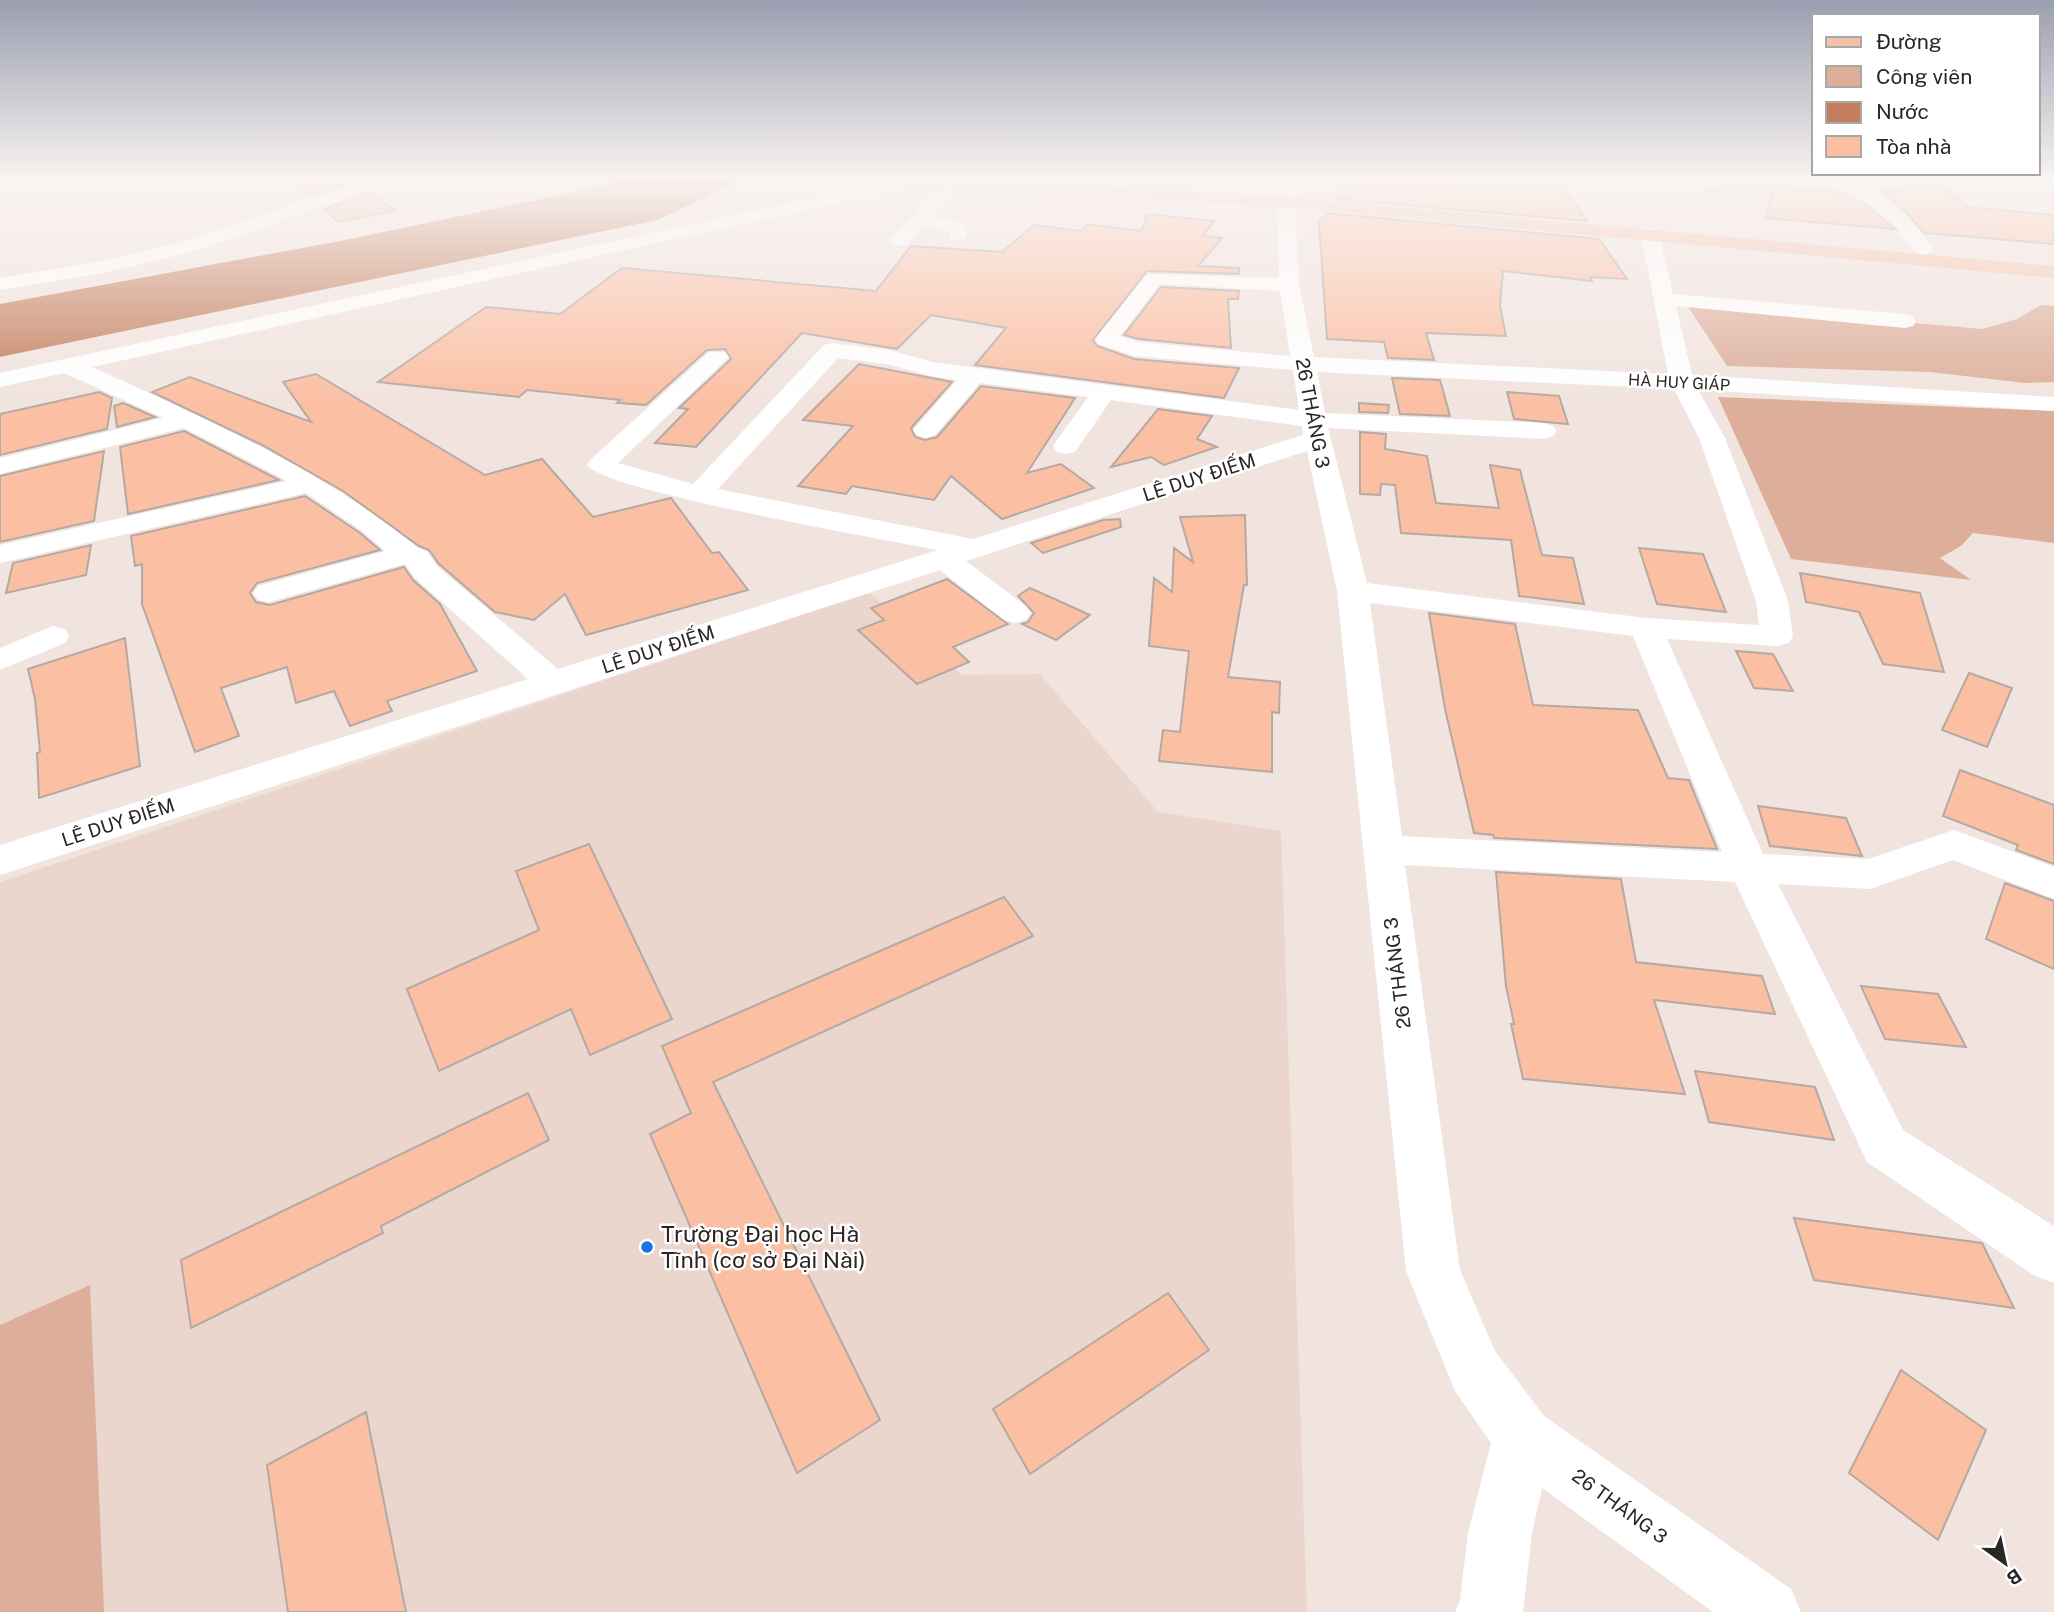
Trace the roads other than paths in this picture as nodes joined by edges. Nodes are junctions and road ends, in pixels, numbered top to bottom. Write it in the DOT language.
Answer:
graph roads {
  1 [pos="158,254"];
  2 [pos="580,254"];
  3 [pos="1288,254"];
  4 [pos="1655,254"];
  5 [pos="1870,254"];
  6 [pos="1970,254"];
  7 [pos="2054,262"];
  8 [pos="2054,272"];
  9 [pos="0,284"];
  10 [pos="1289,285"];
  11 [pos="1664,299"];
  12 [pos="1905,321"];
  13 [pos="717,357"];
  14 [pos="1304,364"];
  15 [pos="65,366"];
  16 [pos="974,375"];
  17 [pos="0,380"];
  18 [pos="1682,382"];
  19 [pos="1104,392"];
  20 [pos="2054,404"];
  21 [pos="186,420"];
  22 [pos="926,430"];
  23 [pos="1316,430"];
  24 [pos="1544,430"];
  25 [pos="1066,446"];
  26 [pos="0,466"];
  27 [pos="312,484"];
  28 [pos="699,494"];
  29 [pos="975,548"];
  30 [pos="0,554"];
  31 [pos="407,554"];
  32 [pos="943,558"];
  33 [pos="1353,591"];
  34 [pos="269,593"];
  35 [pos="1015,613"];
  36 [pos="1646,628"];
  37 [pos="52,636"];
  38 [pos="0,660"];
  39 [pos="552,682"];
  40 [pos="1383,849"];
  41 [pos="0,860"];
  42 [pos="1749,868"];
  43 [pos="2054,884"];
  44 [pos="2054,1257"];
  45 [pos="1523,1437"];
  46 [pos="1492,1610"];
  47 [pos="1768,1612"];
  1 -- 9 [label="street"];
  2 -- 15 [label="street"];
  3 -- 10 [label="street, 26 THÁNG 3"];
  4 -- 11 [label="street"];
  5 -- 8 [label="main road"];
  6 -- 7 [label="main road"];
  10 -- 14 [label="street, 26 THÁNG 3"];
  10 -- 14 [label="street, HÀ HUY GIÁP"];
  11 -- 12 [label="street"];
  11 -- 18 [label="street"];
  13 -- 28 [label="street"];
  14 -- 18 [label="street, HÀ HUY GIÁP"];
  14 -- 23 [label="street, 26 THÁNG 3"];
  15 -- 17 [label="street"];
  15 -- 21 [label="street"];
  16 -- 19 [label="street"];
  16 -- 22 [label="street"];
  16 -- 28 [label="street"];
  18 -- 20 [label="street, HÀ HUY GIÁP"];
  18 -- 36 [label="street"];
  19 -- 23 [label="street"];
  19 -- 25 [label="street"];
  21 -- 26 [label="street"];
  21 -- 27 [label="street"];
  23 -- 24 [label="street"];
  23 -- 29 [label="street, LÊ DUY ĐIẾM"];
  23 -- 33 [label="street, 26 THÁNG 3"];
  27 -- 30 [label="street"];
  27 -- 31 [label="street"];
  28 -- 29 [label="street"];
  29 -- 32 [label="street, LÊ DUY ĐIẾM"];
  31 -- 34 [label="street"];
  31 -- 39 [label="street"];
  32 -- 35 [label="street"];
  32 -- 39 [label="street, LÊ DUY ĐIẾM"];
  33 -- 36 [label="street"];
  33 -- 40 [label="street, 26 THÁNG 3"];
  36 -- 42 [label="street"];
  37 -- 38 [label="street"];
  39 -- 41 [label="street, LÊ DUY ĐIẾM"];
  40 -- 42 [label="street"];
  40 -- 45 [label="street, 26 THÁNG 3"];
  42 -- 43 [label="street"];
  42 -- 44 [label="street"];
  45 -- 46 [label="street"];
  45 -- 47 [label="street, 26 THÁNG 3"];
}
